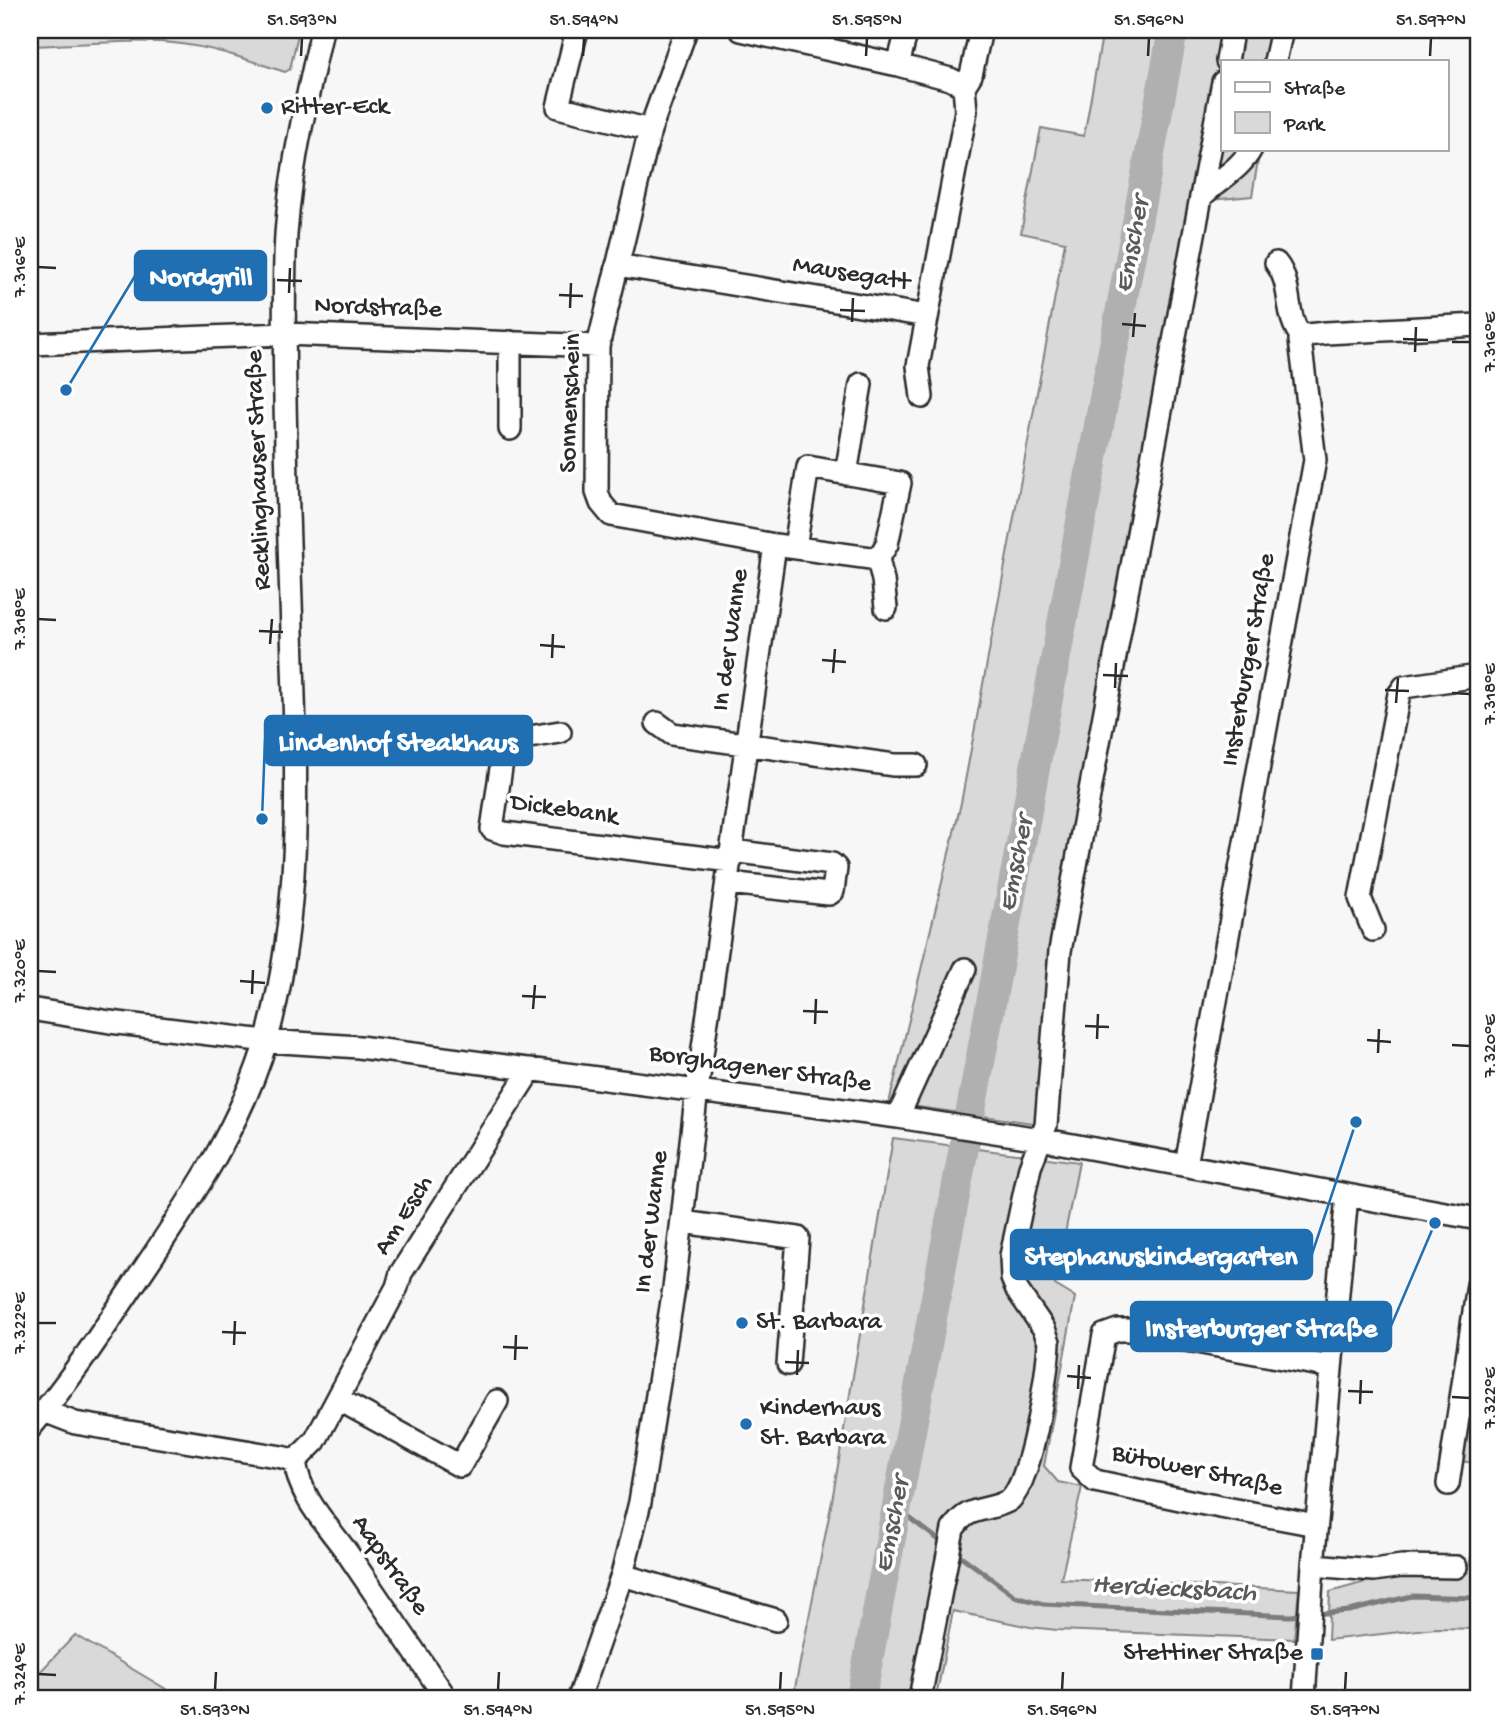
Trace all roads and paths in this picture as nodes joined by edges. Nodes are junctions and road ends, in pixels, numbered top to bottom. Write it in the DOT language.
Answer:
graph roads {
  1 [pos="322,30"];
  2 [pos="578,30"];
  3 [pos="686,30"];
  4 [pos="741,30"];
  5 [pos="907,30"];
  6 [pos="981,30"];
  7 [pos="1282,30"];
  8 [pos="1231,38"];
  9 [pos="1227,60"];
  10 [pos="1275,60"];
  11 [pos="898,65"];
  12 [pos="964,86"];
  13 [pos="1221,92"];
  14 [pos="650,130"];
  15 [pos="1250,150"];
  16 [pos="1201,197"];
  17 [pos="1276,263"];
  18 [pos="617,265"];
  19 [pos="927,316"];
  20 [pos="1478,325"];
  21 [pos="285,334"];
  22 [pos="1303,338"];
  23 [pos="510,342"];
  24 [pos="30,344"];
  25 [pos="598,346"];
  26 [pos="861,384"];
  27 [pos="922,397"];
  28 [pos="510,429"];
  29 [pos="846,474"];
  30 [pos="785,546"];
  31 [pos="878,559"];
  32 [pos="886,608"];
  33 [pos="1478,676"];
  34 [pos="657,723"];
  35 [pos="560,732"];
  36 [pos="745,744"];
  37 [pos="916,765"];
  38 [pos="732,856"];
  39 [pos="727,883"];
  40 [pos="1373,930"];
  41 [pos="965,970"];
  42 [pos="30,1009"];
  43 [pos="266,1041"];
  44 [pos="531,1069"];
  45 [pos="698,1090"];
  46 [pos="898,1117"];
  47 [pos="1041,1139"];
  48 [pos="1186,1165"];
  49 [pos="1347,1195"];
  50 [pos="1478,1219"];
  51 [pos="681,1222"];
  52 [pos="1478,1285"];
  53 [pos="788,1364"];
  54 [pos="1331,1367"];
  55 [pos="338,1399"];
  56 [pos="496,1401"];
  57 [pos="44,1411"];
  58 [pos="30,1428"];
  59 [pos="295,1461"];
  60 [pos="1448,1484"];
  61 [pos="1316,1525"];
  62 [pos="1313,1565"];
  63 [pos="1456,1567"];
  64 [pos="622,1575"];
  65 [pos="776,1620"];
  66 [pos="446,1698"];
  67 [pos="579,1698"];
  68 [pos="920,1698"];
  69 [pos="1304,1698"];
  1 -- 21 [label="street, Recklinghauser Straße"];
  2 -- 14 [label="street"];
  3 -- 14 [label="street, Sonnenschein"];
  4 -- 11 [label="street"];
  5 -- 11 [label="street"];
  6 -- 12 [label="street"];
  7 -- 10 [label="street"];
  8 -- 9 [label="street"];
  11 -- 12 [label="street"];
  12 -- 19 [label="street, Mausegatt"];
  13 -- 16 [label="street"];
  14 -- 18 [label="street, Sonnenschein"];
  15 -- 16 [label="street"];
  16 -- 47 [label="street"];
  17 -- 22 [label="street"];
  18 -- 19 [label="street, Mausegatt"];
  18 -- 25 [label="street, Sonnenschein"];
  19 -- 27 [label="street"];
  20 -- 22 [label="street"];
  21 -- 23 [label="street, Nordstraße"];
  21 -- 24 [label="street, Nordstraße"];
  21 -- 43 [label="street, Recklinghauser Straße"];
  22 -- 48 [label="street, Insterburger Straße"];
  23 -- 25 [label="street, Nordstraße"];
  23 -- 28 [label="street"];
  25 -- 30 [label="street, Sonnenschein"];
  26 -- 29 [label="street"];
  29 -- 30 [label="street"];
  29 -- 31 [label="street"];
  30 -- 31 [label="street, Sonnenschein"];
  30 -- 36 [label="street, In der Wanne"];
  31 -- 32 [label="street"];
  33 -- 40 [label="street"];
  34 -- 36 [label="street"];
  35 -- 38 [label="street, Dickebank"];
  36 -- 37 [label="street, In der Wanne"];
  36 -- 38 [label="street, In der Wanne"];
  38 -- 39 [label="street, In der Wanne"];
  38 -- 39 [label="street, Dickebank"];
  39 -- 45 [label="street, In der Wanne"];
  41 -- 46 [label="street"];
  42 -- 43 [label="street, Borghagener Straße"];
  43 -- 44 [label="street, Borghagener Straße"];
  43 -- 57 [label="street, Recklinghauser Straße"];
  44 -- 45 [label="street, Borghagener Straße"];
  44 -- 55 [label="street, Am Esch"];
  45 -- 46 [label="street, Borghagener Straße"];
  45 -- 51 [label="street, In der Wanne"];
  46 -- 47 [label="street, Borghagener Straße"];
  47 -- 48 [label="street, Borghagener Straße"];
  47 -- 68 [label="street"];
  48 -- 49 [label="street, Borghagener Straße"];
  49 -- 50 [label="street, Borghagener Straße"];
  49 -- 54 [label="street"];
  51 -- 53 [label="street"];
  51 -- 64 [label="street, In der Wanne"];
  52 -- 60 [label="street"];
  54 -- 61 [label="street"];
  54 -- 61 [label="street, Bütower Straße"];
  55 -- 56 [label="street"];
  55 -- 59 [label="street, Am Esch"];
  57 -- 58 [label="street, Recklinghauser Straße"];
  57 -- 59 [label="street"];
  59 -- 66 [label="street, Aapstraße"];
  61 -- 62 [label="street"];
  62 -- 63 [label="street"];
  62 -- 69 [label="street"];
  64 -- 65 [label="street"];
  64 -- 67 [label="street, In der Wanne"];
}
